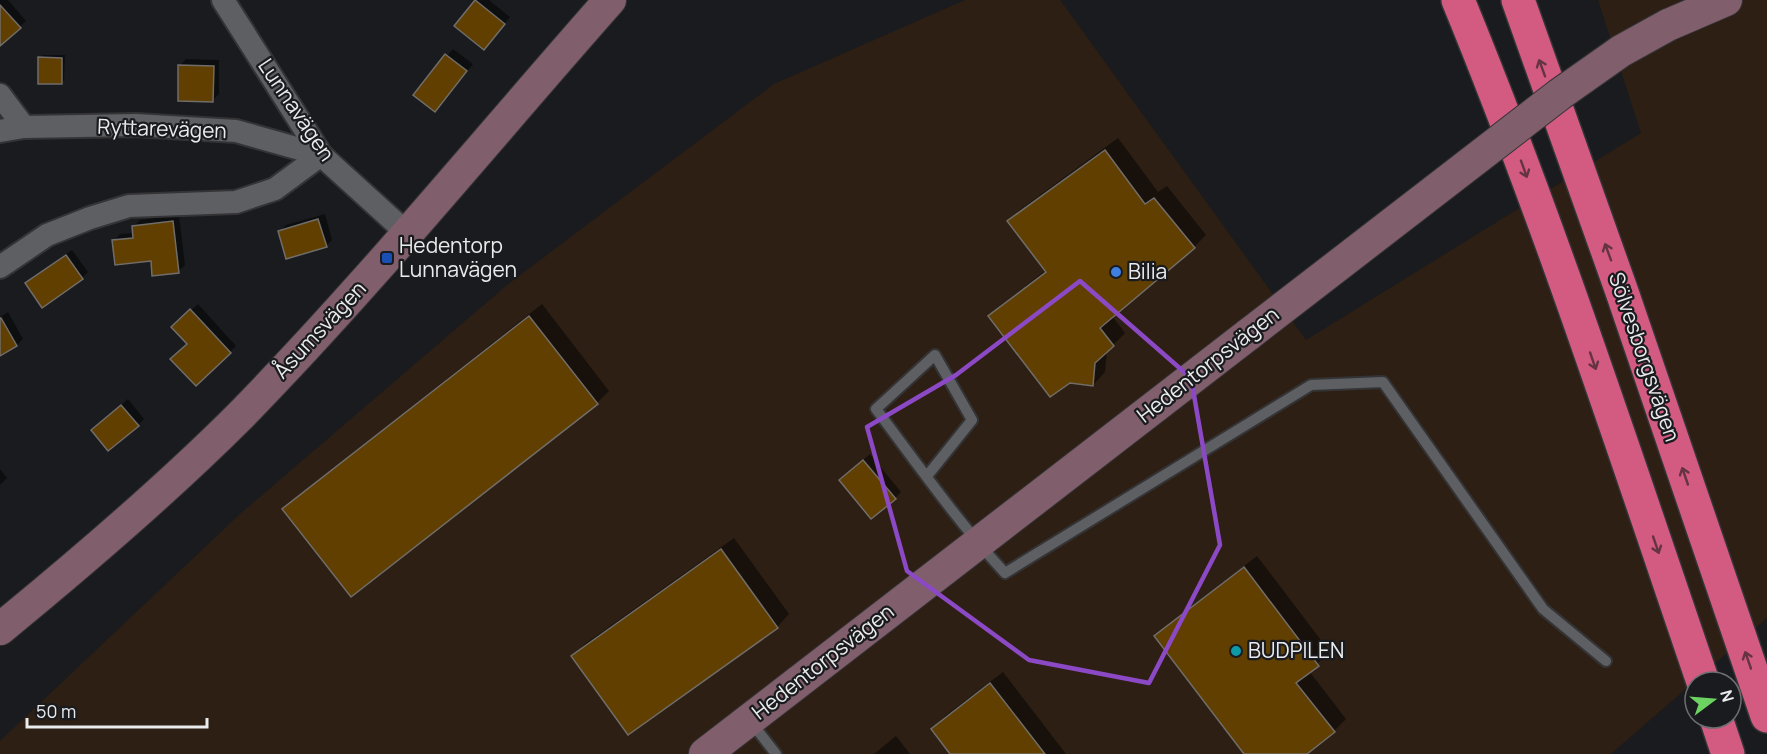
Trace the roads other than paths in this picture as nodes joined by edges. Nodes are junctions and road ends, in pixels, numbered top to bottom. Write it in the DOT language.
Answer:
graph roads {
  1 [pos="223,0"];
  2 [pos="610,0"];
  3 [pos="1438,0"];
  4 [pos="1458,0"];
  5 [pos="1518,0"];
  6 [pos="1726,0"];
  7 [pos="0,95"];
  8 [pos="1497,95"];
  9 [pos="24,127"];
  10 [pos="0,131"];
  11 [pos="321,155"];
  12 [pos="408,234"];
  13 [pos="0,267"];
  14 [pos="927,476"];
  15 [pos="978,543"];
  16 [pos="0,629"];
  17 [pos="1606,661"];
  18 [pos="1699,670"];
  19 [pos="1767,716"];
  20 [pos="749,720"];
  21 [pos="1720,730"];
  22 [pos="705,754"];
  23 [pos="776,754"];
  24 [pos="1728,754"];
  1 -- 11 [label="street, Lunnavägen"];
  2 -- 12 [label="street, Åsumsvägen"];
  3 -- 8 [label="highway"];
  4 -- 8 [label="highway"];
  19 -- 5 [label="highway, Sölvesborgsvägen, one-way"];
  6 -- 15 [label="street, Hedentorpsvägen, bridge"];
  7 -- 9 [label="street"];
  8 -- 18 [label="highway, one-way"];
  9 -- 10 [label="street, Ryttarevägen"];
  9 -- 11 [label="street, Ryttarevägen"];
  11 -- 12 [label="street, Lunnavägen"];
  11 -- 13 [label="street"];
  12 -- 16 [label="street, Åsumsvägen"];
  14 -- 14 [label="lane"];
  14 -- 15 [label="lane"];
  15 -- 17 [label="lane"];
  15 -- 20 [label="street, Hedentorpsvägen"];
  20 -- 22 [label="street, Hedentorpsvägen"];
  20 -- 23 [label="lane"];
  21 -- 24 [label="highway"];
}
